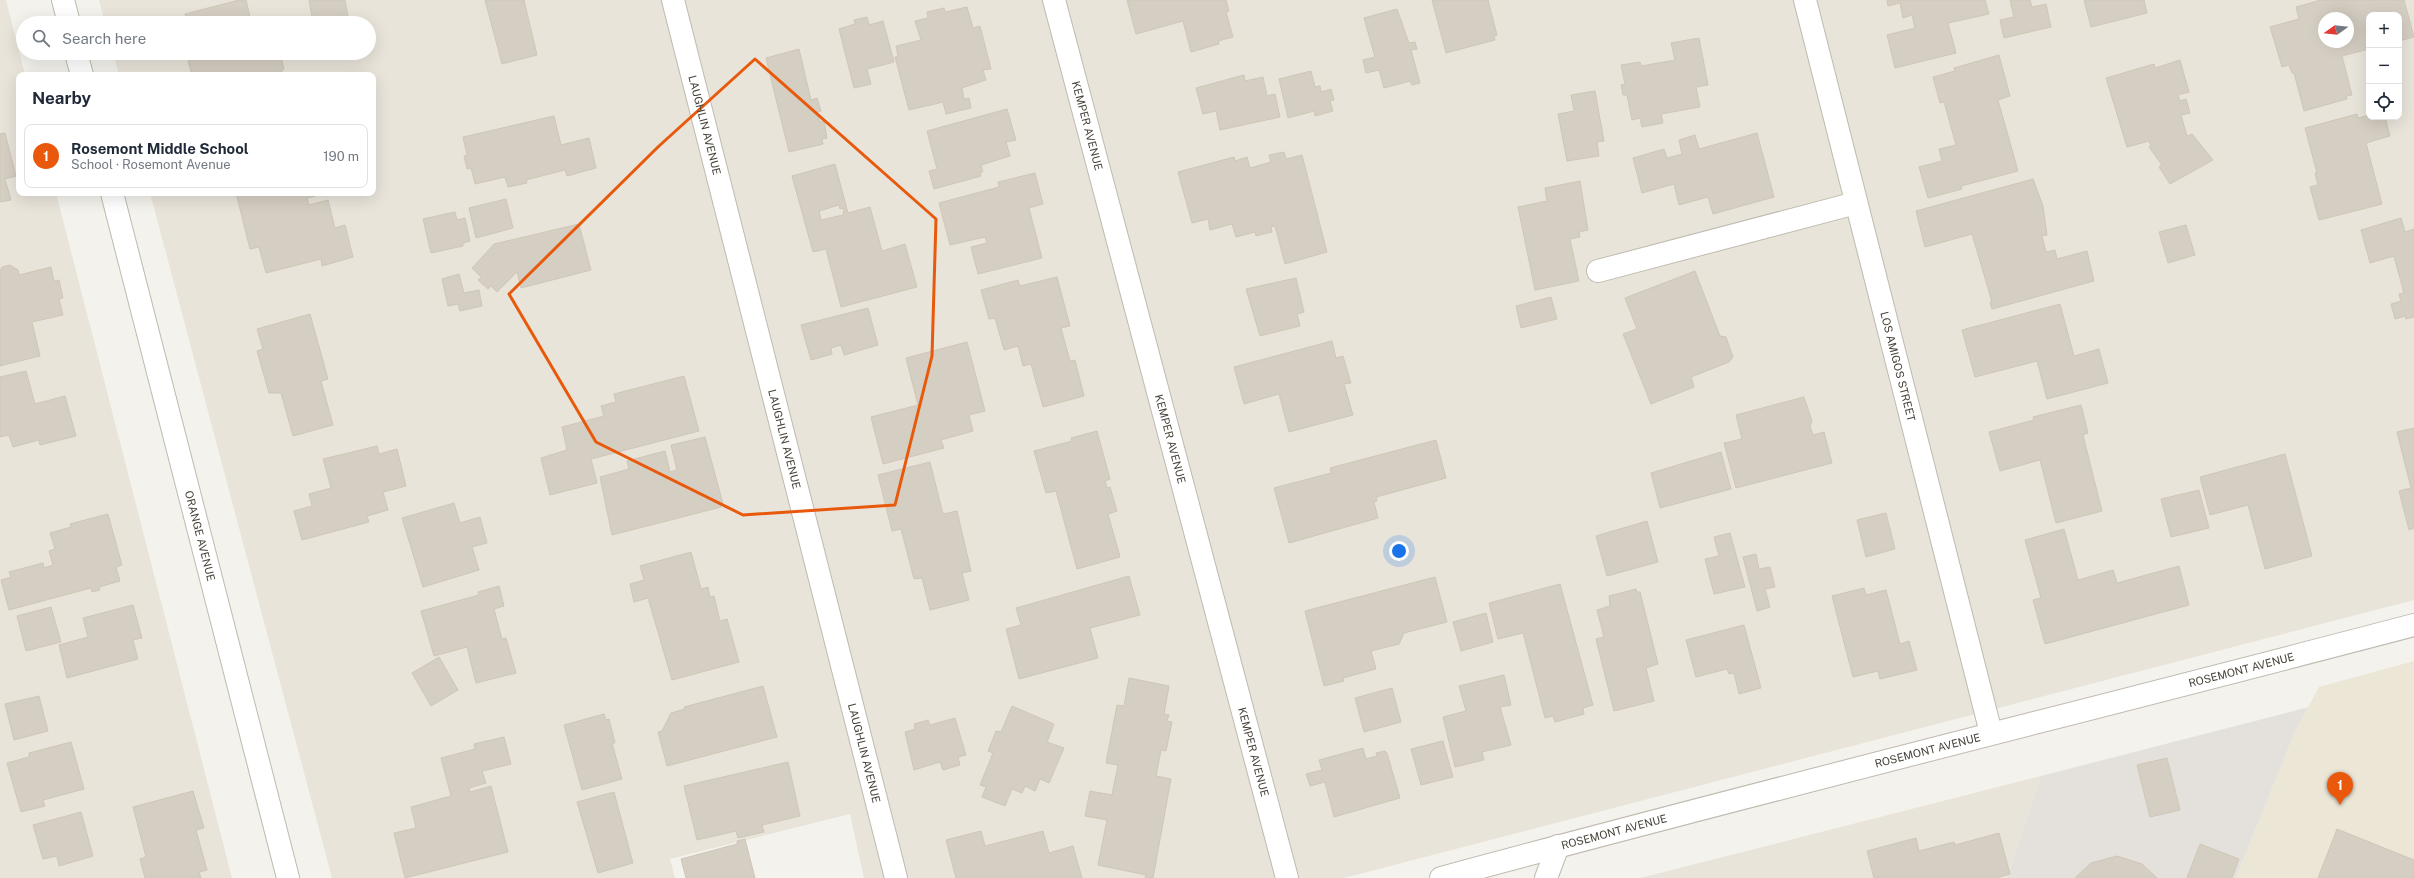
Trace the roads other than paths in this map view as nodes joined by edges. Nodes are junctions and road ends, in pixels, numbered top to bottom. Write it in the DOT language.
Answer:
graph roads {
  1 [pos="63,0"];
  2 [pos="673,0"];
  3 [pos="1054,0"];
  4 [pos="1805,0"];
  5 [pos="67,16"];
  6 [pos="78,60"];
  7 [pos="81,72"];
  8 [pos="113,196"];
  9 [pos="1856,203"];
  10 [pos="1598,271"];
  11 [pos="2414,625"];
  12 [pos="1991,733"];
  13 [pos="1558,846"];
  14 [pos="288,878"];
  15 [pos="896,878"];
  16 [pos="1286,878"];
  17 [pos="1442,878"];
  18 [pos="1546,878"];
  1 -- 5 [label="street"];
  2 -- 15 [label="street, LAUGHLIN AVENUE"];
  3 -- 16 [label="street, KEMPER AVENUE"];
  4 -- 9 [label="street, LOS AMIGOS STREET"];
  6 -- 7 [label="street"];
  8 -- 14 [label="street, ORANGE AVENUE"];
  9 -- 10 [label="street"];
  9 -- 12 [label="street, LOS AMIGOS STREET"];
  11 -- 12 [label="street, ROSEMONT AVENUE"];
  12 -- 13 [label="street, ROSEMONT AVENUE"];
  13 -- 17 [label="street, ROSEMONT AVENUE"];
  13 -- 18 [label="street"];
}
